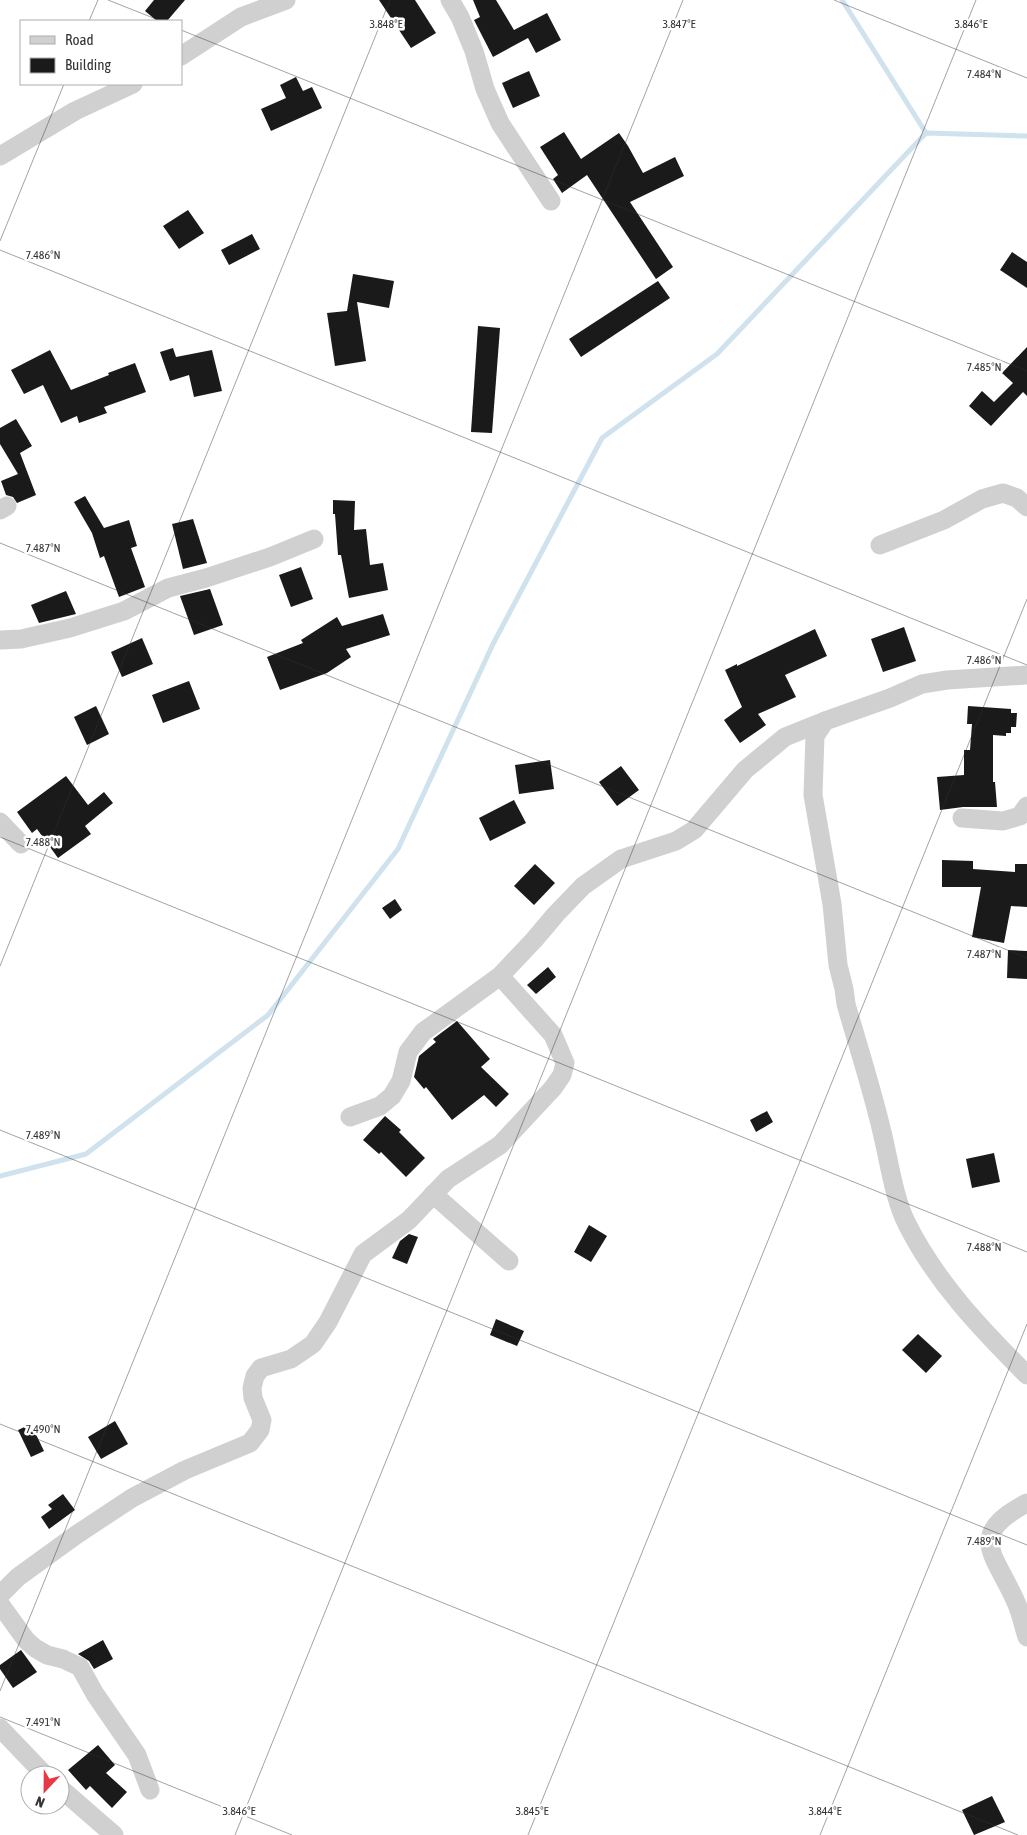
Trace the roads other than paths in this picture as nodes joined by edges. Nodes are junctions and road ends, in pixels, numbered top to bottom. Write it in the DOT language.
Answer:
graph roads {
  1 [pos="286,0"];
  2 [pos="450,0"];
  3 [pos="182,55"];
  4 [pos="131,85"];
  5 [pos="0,156"];
  6 [pos="551,201"];
  7 [pos="1027,507"];
  8 [pos="314,539"];
  9 [pos="880,545"];
  10 [pos="0,640"];
  11 [pos="1027,675"];
  12 [pos="825,721"];
  13 [pos="1027,806"];
  14 [pos="962,818"];
  15 [pos="0,822"];
  16 [pos="21,844"];
  17 [pos="500,976"];
  18 [pos="350,1117"];
  19 [pos="433,1194"];
  20 [pos="509,1261"];
  21 [pos="1027,1375"];
  22 [pos="1027,1503"];
  23 [pos="0,1595"];
  24 [pos="0,1604"];
  25 [pos="1027,1637"];
  26 [pos="0,1728"];
  27 [pos="35,1765"];
  28 [pos="150,1790"];
  29 [pos="70,1797"];
  30 [pos="114,1835"];
  1 -- 3 [label="street"];
  2 -- 6 [label="street"];
  4 -- 5 [label="street"];
  7 -- 9 [label="street"];
  8 -- 10 [label="street"];
  11 -- 12 [label="street"];
  12 -- 17 [label="street"];
  12 -- 21 [label="street"];
  13 -- 14 [label="street"];
  15 -- 16 [label="street"];
  17 -- 18 [label="street"];
  17 -- 19 [label="street"];
  19 -- 20 [label="street"];
  19 -- 23 [label="street"];
  22 -- 25 [label="street"];
  24 -- 28 [label="street"];
  26 -- 27 [label="street"];
  29 -- 30 [label="street"];
}
